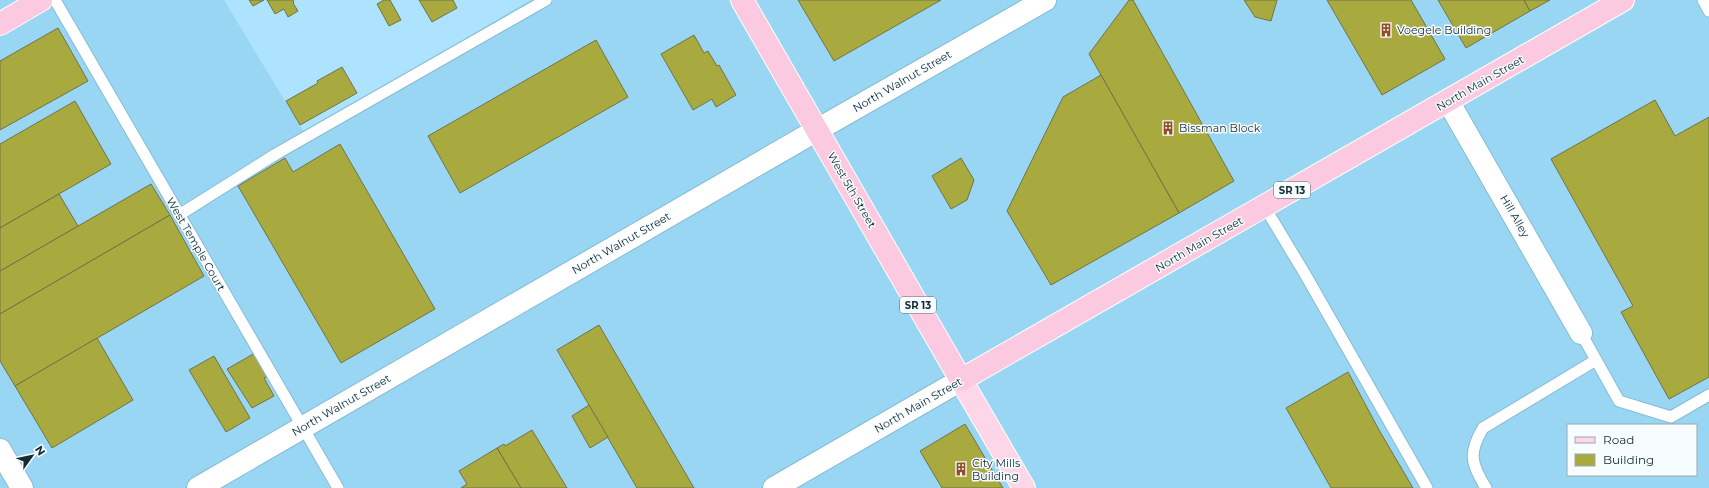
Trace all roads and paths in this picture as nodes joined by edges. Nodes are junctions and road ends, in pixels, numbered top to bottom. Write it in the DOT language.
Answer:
graph roads {
  1 [pos="41,0"];
  2 [pos="55,0"];
  3 [pos="546,0"];
  4 [pos="742,0"];
  5 [pos="1045,0"];
  6 [pos="1623,0"];
  7 [pos="1703,0"];
  8 [pos="1709,11"];
  9 [pos="0,24"];
  10 [pos="1448,100"];
  11 [pos="817,130"];
  12 [pos="1264,206"];
  13 [pos="179,215"];
  14 [pos="1581,333"];
  15 [pos="1596,360"];
  16 [pos="961,380"];
  17 [pos="1709,395"];
  18 [pos="303,427"];
  19 [pos="0,450"];
  20 [pos="22,488"];
  21 [pos="198,488"];
  22 [pos="338,488"];
  23 [pos="774,488"];
  24 [pos="1024,488"];
  25 [pos="1427,488"];
  26 [pos="1486,488"];
  1 -- 9 [label="highway"];
  2 -- 13 [label="lane, West Temple Court"];
  3 -- 13 [label="lane"];
  4 -- 11 [label="highway, West 5th Street / SR 13"];
  5 -- 11 [label="street, North Walnut Street"];
  6 -- 10 [label="highway, North Main Street / SR 13"];
  7 -- 8 [label="lane"];
  10 -- 12 [label="highway, North Main Street / SR 13"];
  10 -- 14 [label="street, Hill Alley"];
  11 -- 16 [label="highway, West 5th Street / SR 13"];
  11 -- 18 [label="street, North Walnut Street"];
  12 -- 16 [label="highway, North Main Street / SR 13"];
  12 -- 25 [label="lane"];
  13 -- 18 [label="lane, West Temple Court"];
  14 -- 15 [label="lane"];
  15 -- 17 [label="lane"];
  15 -- 26 [label="lane"];
  16 -- 23 [label="street, North Main Street"];
  16 -- 24 [label="main road"];
  18 -- 21 [label="street, North Walnut Street"];
  18 -- 22 [label="lane, West Temple Court"];
  19 -- 20 [label="street"];
}
